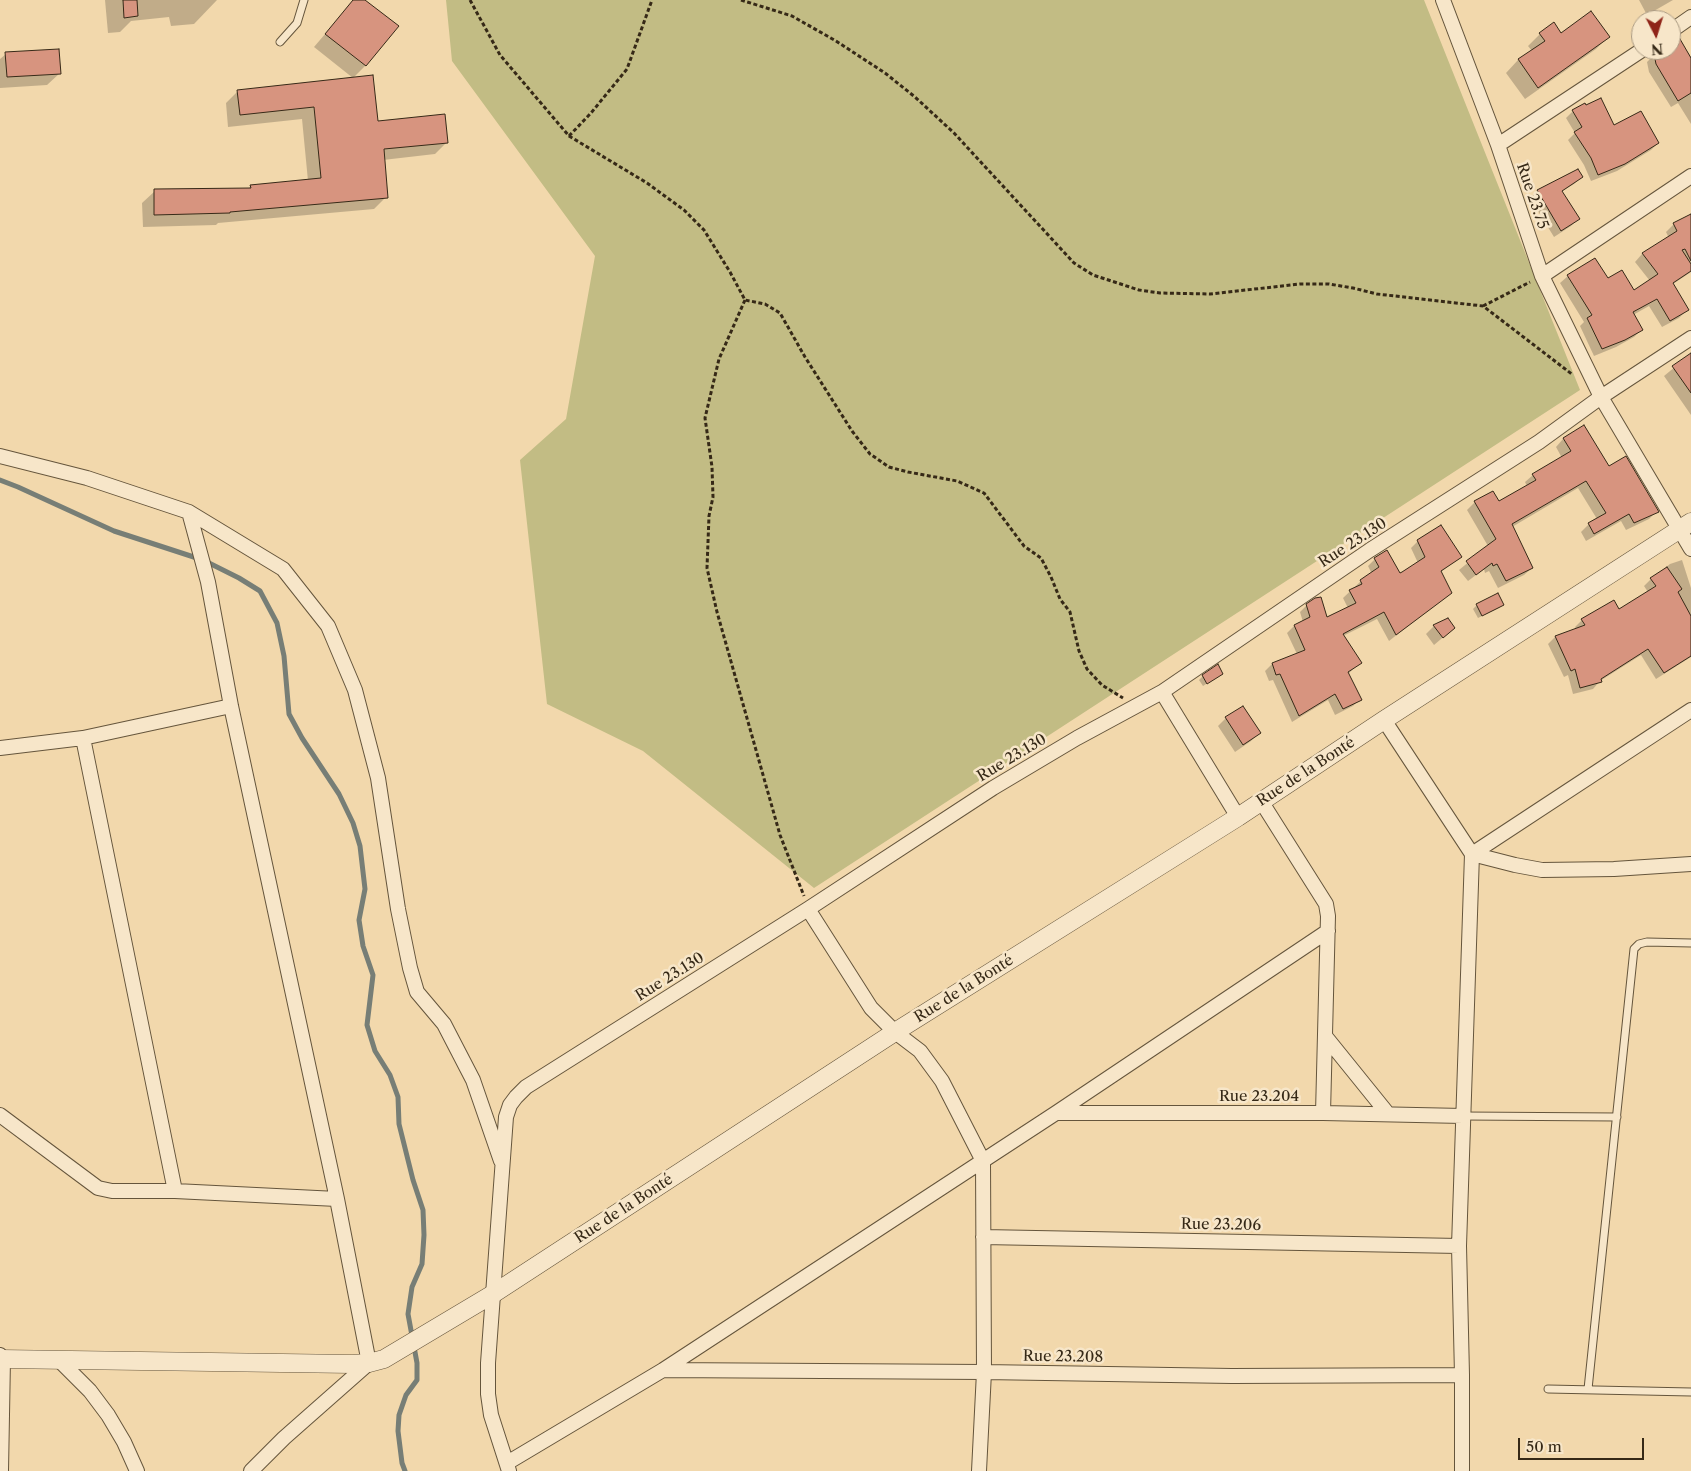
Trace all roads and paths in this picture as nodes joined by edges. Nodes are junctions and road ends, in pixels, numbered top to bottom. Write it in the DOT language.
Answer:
graph roads {
  1 [pos="304,0"];
  2 [pos="470,0"];
  3 [pos="652,0"];
  4 [pos="741,0"];
  5 [pos="1443,0"];
  6 [pos="280,42"];
  7 [pos="1631,57"];
  8 [pos="569,136"];
  9 [pos="1498,145"];
  10 [pos="1691,176"];
  11 [pos="1542,276"];
  12 [pos="745,300"];
  13 [pos="1483,306"];
  14 [pos="1691,338"];
  15 [pos="1578,379"];
  16 [pos="1601,397"];
  17 [pos="0,456"];
  18 [pos="189,512"];
  19 [pos="1685,526"];
  20 [pos="1691,549"];
  21 [pos="1162,692"];
  22 [pos="231,706"];
  23 [pos="1136,706"];
  24 [pos="1691,710"];
  25 [pos="1384,720"];
  26 [pos="83,738"];
  27 [pos="0,748"];
  28 [pos="1261,801"];
  29 [pos="1238,817"];
  30 [pos="1472,854"];
  31 [pos="1691,864"];
  32 [pos="808,909"];
  33 [pos="1328,931"];
  34 [pos="1691,943"];
  35 [pos="895,1032"];
  36 [pos="1325,1036"];
  37 [pos="1056,1113"];
  38 [pos="1323,1113"];
  39 [pos="1388,1114"];
  40 [pos="0,1115"];
  41 [pos="1463,1116"];
  42 [pos="1617,1117"];
  43 [pos="983,1161"];
  44 [pos="503,1166"];
  45 [pos="175,1192"];
  46 [pos="337,1199"];
  47 [pos="983,1238"];
  48 [pos="1459,1246"];
  49 [pos="493,1294"];
  50 [pos="1,1357"];
  51 [pos="58,1359"];
  52 [pos="376,1361"];
  53 [pos="663,1370"];
  54 [pos="984,1372"];
  55 [pos="1462,1375"];
  56 [pos="1548,1389"];
  57 [pos="1588,1389"];
  58 [pos="1691,1392"];
  59 [pos="508,1467"];
  60 [pos="2,1471"];
  61 [pos="138,1471"];
  62 [pos="251,1471"];
  63 [pos="979,1471"];
  64 [pos="1462,1471"];
  1 -- 6 [label="lane"];
  2 -- 8 [label="path"];
  3 -- 8 [label="path"];
  4 -- 13 [label="path"];
  5 -- 9 [label="street, Rue 23.75"];
  7 -- 9 [label="street"];
  8 -- 12 [label="path"];
  9 -- 11 [label="street, Rue 23.75"];
  10 -- 11 [label="street"];
  11 -- 13 [label="path"];
  11 -- 16 [label="street, Rue 23.75"];
  12 -- 23 [label="path"];
  12 -- 32 [label="path"];
  13 -- 15 [label="path"];
  14 -- 16 [label="street, Rue 23.130"];
  16 -- 19 [label="street, Rue 23.75"];
  16 -- 21 [label="street, Rue 23.130"];
  17 -- 18 [label="street"];
  18 -- 22 [label="street"];
  18 -- 44 [label="street"];
  19 -- 20 [label="street, Rue 23.75"];
  19 -- 25 [label="street, Rue de la Bonté"];
  21 -- 23 [label="street, Rue 23.130"];
  21 -- 29 [label="street"];
  22 -- 26 [label="street"];
  22 -- 46 [label="street"];
  23 -- 32 [label="street, Rue 23.130"];
  24 -- 30 [label="street"];
  25 -- 28 [label="street, Rue de la Bonté"];
  25 -- 30 [label="street"];
  26 -- 27 [label="street"];
  26 -- 45 [label="street"];
  28 -- 29 [label="street, Rue de la Bonté"];
  28 -- 33 [label="street"];
  29 -- 35 [label="street, Rue de la Bonté"];
  30 -- 31 [label="street"];
  30 -- 41 [label="street"];
  32 -- 35 [label="street"];
  32 -- 44 [label="street, Rue 23.130"];
  33 -- 36 [label="street"];
  33 -- 37 [label="street"];
  34 -- 42 [label="lane"];
  35 -- 43 [label="street"];
  35 -- 49 [label="street, Rue de la Bonté"];
  36 -- 38 [label="street"];
  36 -- 39 [label="street"];
  37 -- 38 [label="street, Rue 23.204"];
  37 -- 43 [label="street"];
  38 -- 39 [label="street, Rue 23.204"];
  39 -- 41 [label="street, Rue 23.204"];
  40 -- 45 [label="street"];
  41 -- 42 [label="lane"];
  41 -- 48 [label="street"];
  42 -- 57 [label="lane"];
  43 -- 47 [label="street"];
  43 -- 53 [label="street"];
  44 -- 49 [label="street, Rue 23.130"];
  45 -- 46 [label="street"];
  46 -- 52 [label="street"];
  47 -- 48 [label="street, Rue 23.206"];
  47 -- 54 [label="street"];
  48 -- 55 [label="street"];
  49 -- 52 [label="street, Rue de la Bonté"];
  49 -- 59 [label="street, Rue 23.130"];
  50 -- 51 [label="street"];
  50 -- 60 [label="street"];
  51 -- 52 [label="street"];
  51 -- 61 [label="street"];
  52 -- 62 [label="street, Rue de la Bonté"];
  53 -- 54 [label="street, Rue 23.208"];
  53 -- 59 [label="street"];
  54 -- 55 [label="street, Rue 23.208"];
  54 -- 63 [label="street"];
  55 -- 64 [label="street"];
  56 -- 57 [label="lane"];
  57 -- 58 [label="lane"];
}
